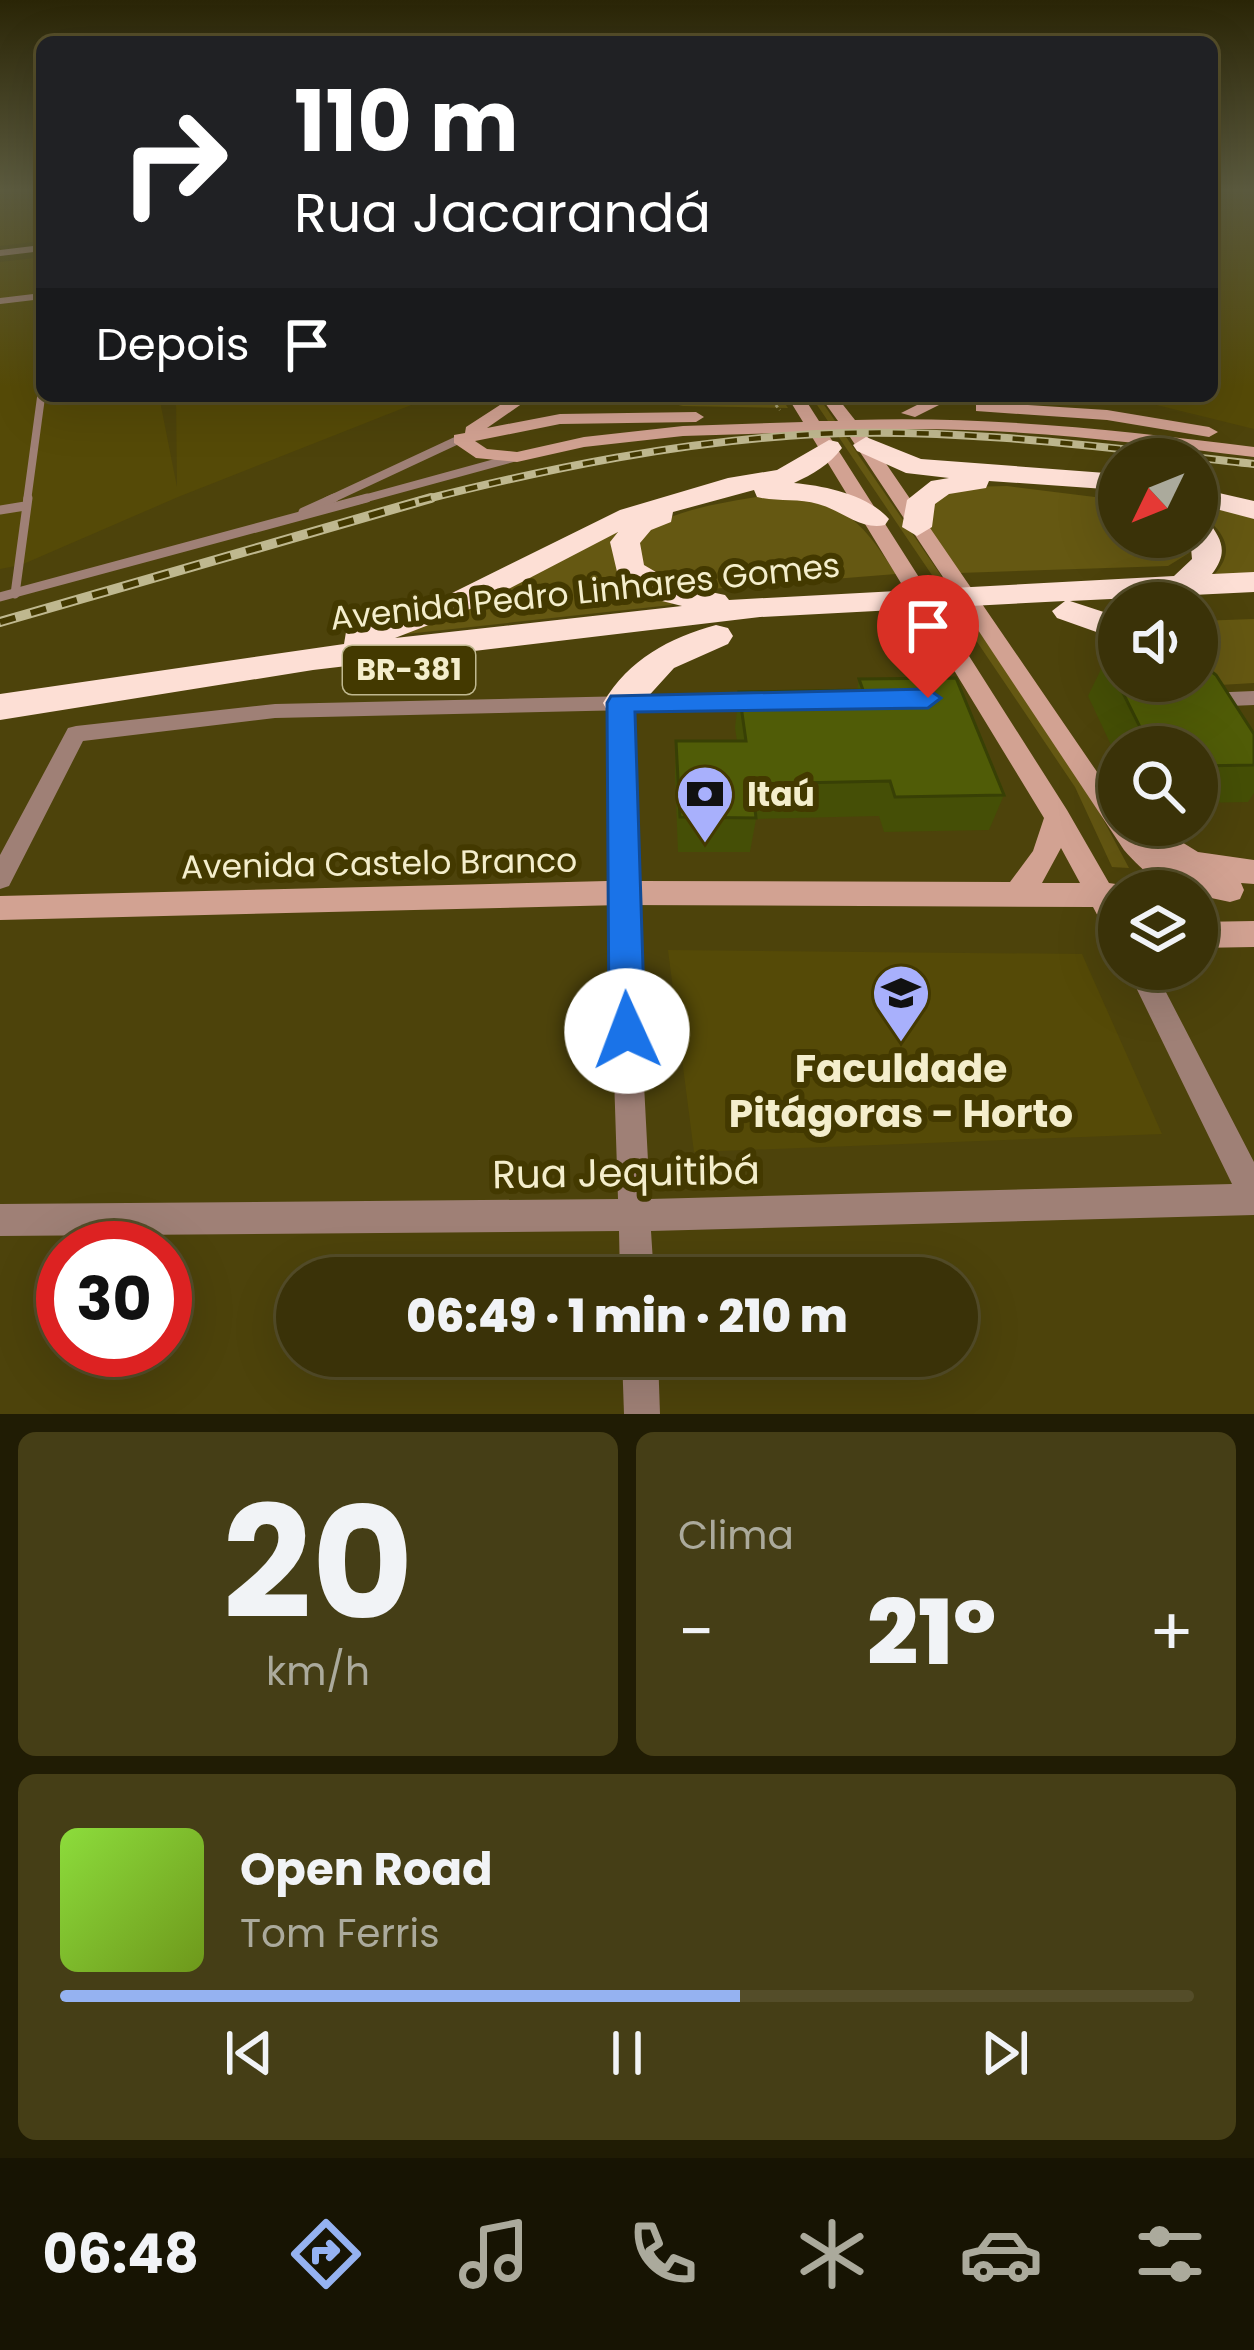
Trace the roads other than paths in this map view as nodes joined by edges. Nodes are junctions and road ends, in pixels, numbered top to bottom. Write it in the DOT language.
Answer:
graph roads {
  1 [pos="36,297"];
  2 [pos="0,301"];
  3 [pos="40,402"];
  4 [pos="516,402"];
  5 [pos="799,402"];
  6 [pos="837,402"];
  7 [pos="946,402"];
  8 [pos="955,402"];
  9 [pos="974,402"];
  10 [pos="1097,402"];
  11 [pos="1110,402"];
  12 [pos="631,407"];
  13 [pos="1107,415"];
  14 [pos="753,422"];
  15 [pos="980,423"];
  16 [pos="873,427"];
  17 [pos="1208,431"];
  18 [pos="1091,432"];
  19 [pos="460,439"];
  20 [pos="1254,440"];
  21 [pos="584,442"];
  22 [pos="829,448"];
  23 [pos="1254,452"];
  24 [pos="517,458"];
  25 [pos="1098,480"];
  26 [pos="1098,493"];
  27 [pos="1218,501"];
  28 [pos="26,506"];
  29 [pos="0,510"];
  30 [pos="1254,510"];
  31 [pos="874,519"];
  32 [pos="273,526"];
  33 [pos="917,527"];
  34 [pos="1254,582"];
  35 [pos="1218,590"];
  36 [pos="16,593"];
  37 [pos="0,597"];
  38 [pos="1218,600"];
  39 [pos="1098,602"];
  40 [pos="1043,605"];
  41 [pos="1254,605"];
  42 [pos="760,607"];
  43 [pos="1098,607"];
  44 [pos="812,616"];
  45 [pos="1098,622"];
  46 [pos="716,636"];
  47 [pos="676,648"];
  48 [pos="313,659"];
  49 [pos="1254,698"];
  50 [pos="794,700"];
  51 [pos="661,701"];
  52 [pos="621,703"];
  53 [pos="1205,704"];
  54 [pos="0,707"];
  55 [pos="0,724"];
  56 [pos="1095,786"];
  57 [pos="1098,789"];
  58 [pos="1058,817"];
  59 [pos="1162,846"];
  60 [pos="1098,877"];
  61 [pos="0,879"];
  62 [pos="1246,884"];
  63 [pos="621,893"];
  64 [pos="1098,895"];
  65 [pos="1017,896"];
  66 [pos="8,912"];
  67 [pos="1254,934"];
  68 [pos="1218,935"];
  69 [pos="1150,990"];
  70 [pos="1254,1197"];
  71 [pos="635,1215"];
  72 [pos="0,1220"];
  73 [pos="637,1257"];
  74 [pos="641,1377"];
  75 [pos="642,1414"];
  1 -- 2 [label="lane"];
  3 -- 28 [label="lane"];
  4 -- 19 [label="main road"];
  5 -- 22 [label="main road"];
  6 -- 16 [label="main road"];
  7 -- 16 [label="main road"];
  8 -- 15 [label="main road"];
  9 -- 13 [label="main road"];
  10 -- 13 [label="main road"];
  11 -- 17 [label="main road"];
  12 -- 14 [label="main road"];
  12 -- 19 [label="main road"];
  12 -- 21 [label="main road"];
  13 -- 17 [label="main road"];
  13 -- 18 [label="main road"];
  14 -- 16 [label="main road"];
  14 -- 21 [label="main road"];
  15 -- 16 [label="main road"];
  15 -- 18 [label="main road"];
  16 -- 25 [label="highway"];
  16 -- 33 [label="main road"];
  17 -- 20 [label="main road"];
  18 -- 23 [label="main road"];
  19 -- 24 [label="main road"];
  19 -- 32 [label="lane"];
  21 -- 24 [label="main road"];
  22 -- 31 [label="main road"];
  22 -- 48 [label="highway"];
  24 -- 32 [label="lane"];
  26 -- 33 [label="highway"];
  27 -- 30 [label="highway"];
  28 -- 29 [label="lane"];
  28 -- 36 [label="lane"];
  31 -- 42 [label="highway"];
  31 -- 58 [label="main road"];
  32 -- 36 [label="lane"];
  33 -- 56 [label="main road"];
  34 -- 35 [label="highway, Avenida Pedro Linhares Gomes / BR-381"];
  36 -- 37 [label="lane"];
  38 -- 41 [label="highway, Avenida Pedro Linhares Gomes / BR-381"];
  39 -- 40 [label="highway, Avenida Pedro Linhares Gomes / BR-381"];
  40 -- 43 [label="highway, Avenida Pedro Linhares Gomes / BR-381"];
  40 -- 44 [label="highway, Avenida Pedro Linhares Gomes / BR-381"];
  40 -- 45 [label="highway"];
  42 -- 44 [label="highway, Avenida Pedro Linhares Gomes / BR-381"];
  42 -- 48 [label="highway, Avenida Pedro Linhares Gomes / BR-381"];
  44 -- 46 [label="highway, Avenida Pedro Linhares Gomes / BR-381"];
  46 -- 47 [label="highway"];
  46 -- 55 [label="highway, Avenida Pedro Linhares Gomes / BR-381"];
  47 -- 51 [label="highway"];
  47 -- 52 [label="highway"];
  48 -- 54 [label="highway, Avenida Pedro Linhares Gomes / BR-381"];
  49 -- 53 [label="street"];
  50 -- 51 [label="street"];
  51 -- 52 [label="street"];
  52 -- 61 [label="street"];
  52 -- 63 [label="main road"];
  56 -- 57 [label="main road"];
  56 -- 62 [label="main road"];
  58 -- 60 [label="main road"];
  58 -- 65 [label="main road"];
  59 -- 62 [label="main road"];
  63 -- 65 [label="main road, Avenida Castelo Branco"];
  63 -- 66 [label="main road, Avenida Castelo Branco"];
  63 -- 71 [label="street"];
  64 -- 65 [label="main road, Avenida Castelo Branco"];
  67 -- 68 [label="main road"];
  69 -- 70 [label="street"];
  70 -- 71 [label="street, Rua Jequitibá"];
  71 -- 72 [label="street, Rua Jequitibá"];
  71 -- 73 [label="street"];
  74 -- 75 [label="street"];
}
